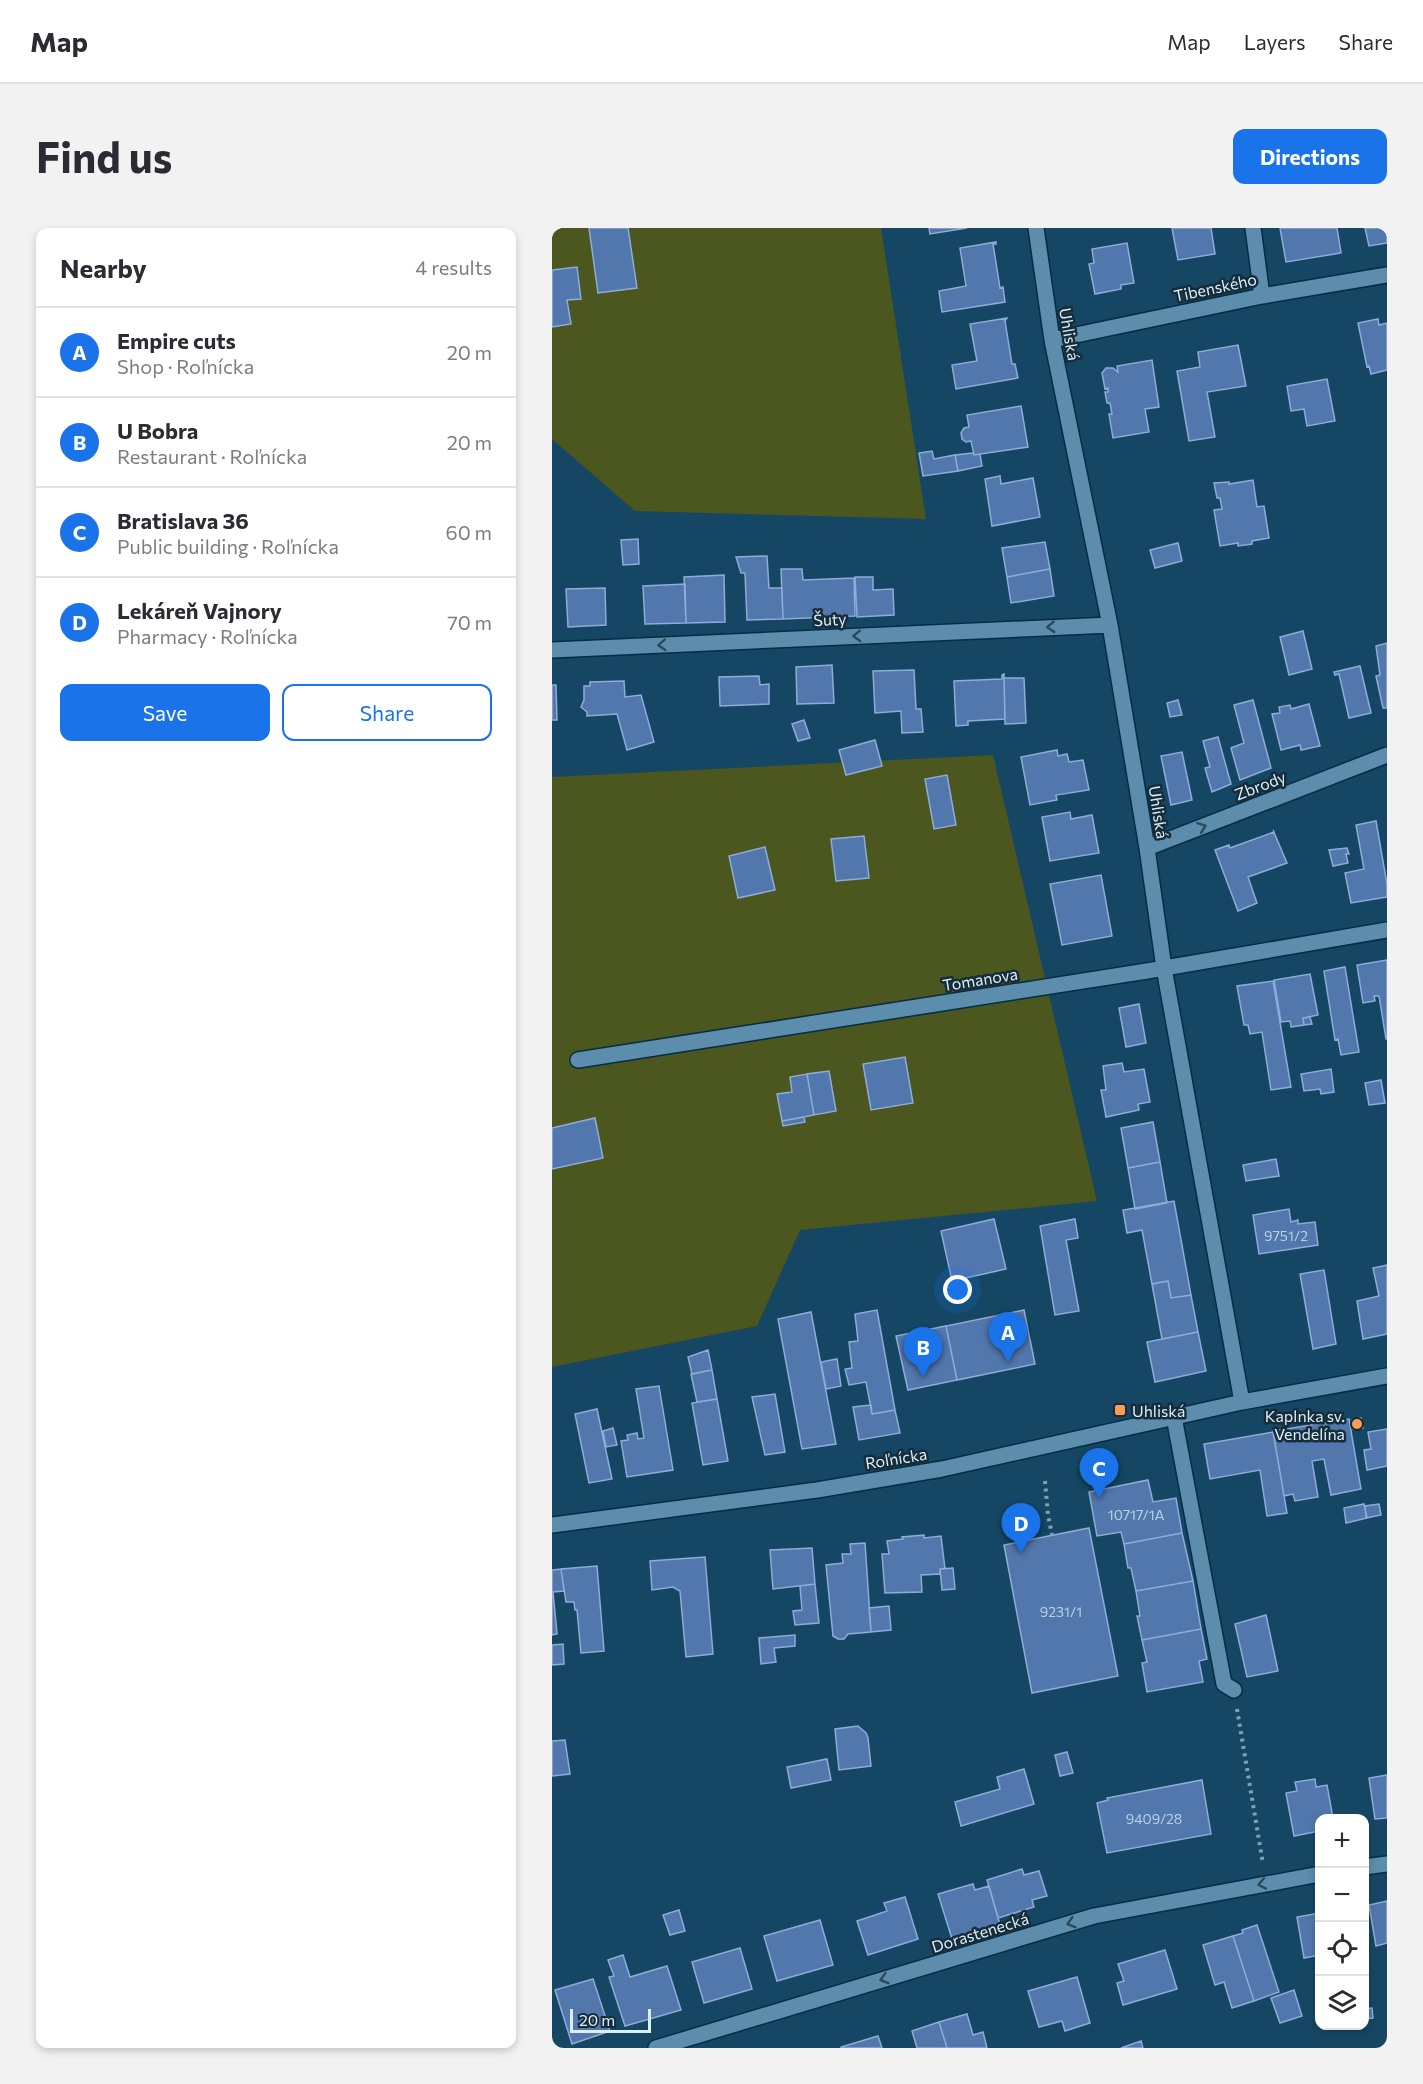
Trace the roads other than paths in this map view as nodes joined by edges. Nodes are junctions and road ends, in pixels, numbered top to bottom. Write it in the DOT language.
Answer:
graph roads {
  1 [pos="1036,228"];
  2 [pos="1253,228"];
  3 [pos="1387,275"];
  4 [pos="1262,296"];
  5 [pos="1052,340"];
  6 [pos="1110,625"];
  7 [pos="552,650"];
  8 [pos="1387,755"];
  9 [pos="1147,849"];
  10 [pos="1387,930"];
  11 [pos="1164,968"];
  12 [pos="578,1060"];
  13 [pos="1387,1376"];
  14 [pos="1242,1402"];
  15 [pos="1174,1417"];
  16 [pos="552,1525"];
  17 [pos="1234,1690"];
  18 [pos="1387,1863"];
  19 [pos="1369,1866"];
  20 [pos="1315,1875"];
  21 [pos="656,2048"];
  1 -- 5 [label="street, Uhliská"];
  2 -- 4 [label="street"];
  3 -- 4 [label="street, Tibenského"];
  4 -- 5 [label="street, Tibenského"];
  5 -- 6 [label="street, Uhliská"];
  6 -- 7 [label="street, Šuty, one-way"];
  6 -- 9 [label="street, Uhliská"];
  9 -- 8 [label="street, Zbrody, one-way"];
  9 -- 11 [label="street, Uhliská"];
  10 -- 11 [label="street, Tomanova"];
  11 -- 12 [label="street, Tomanova"];
  11 -- 14 [label="street, Uhliská"];
  13 -- 14 [label="street, Roľnícka"];
  14 -- 15 [label="street, Roľnícka"];
  15 -- 16 [label="street, Roľnícka"];
  15 -- 17 [label="street"];
  18 -- 19 [label="street"];
  20 -- 21 [label="street, Dorastenecká, one-way"];
}
